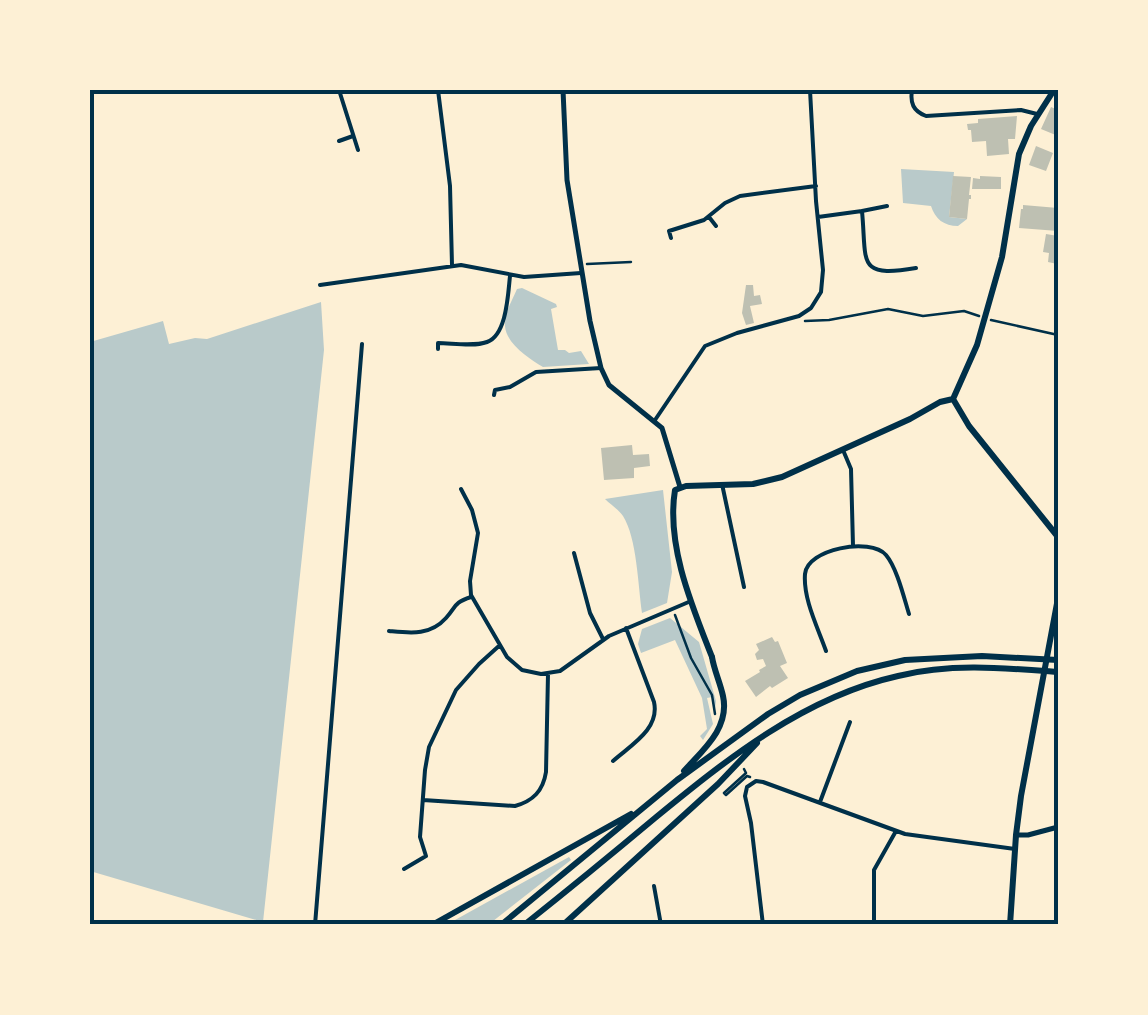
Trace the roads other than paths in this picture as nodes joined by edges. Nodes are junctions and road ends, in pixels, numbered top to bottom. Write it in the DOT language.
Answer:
graph roads {
  1 [pos="339,90"];
  2 [pos="438,90"];
  3 [pos="563,90"];
  4 [pos="810,90"];
  5 [pos="912,90"];
  6 [pos="1054,90"];
  7 [pos="1038,114"];
  8 [pos="354,136"];
  9 [pos="340,140"];
  10 [pos="358,150"];
  11 [pos="816,186"];
  12 [pos="888,206"];
  13 [pos="862,211"];
  14 [pos="709,216"];
  15 [pos="818,217"];
  16 [pos="716,226"];
  17 [pos="670,238"];
  18 [pos="452,265"];
  19 [pos="916,268"];
  20 [pos="582,273"];
  21 [pos="510,276"];
  22 [pos="320,285"];
  23 [pos="497,334"];
  24 [pos="504,340"];
  25 [pos="362,344"];
  26 [pos="438,349"];
  27 [pos="600,368"];
  28 [pos="494,395"];
  29 [pos="953,399"];
  30 [pos="654,420"];
  31 [pos="843,450"];
  32 [pos="722,484"];
  33 [pos="680,487"];
  34 [pos="461,489"];
  35 [pos="1058,536"];
  36 [pos="478,538"];
  37 [pos="488,539"];
  38 [pos="853,546"];
  39 [pos="888,546"];
  40 [pos="882,552"];
  41 [pos="585,558"];
  42 [pos="744,587"];
  43 [pos="471,597"];
  44 [pos="1058,598"];
  45 [pos="691,601"];
  46 [pos="906,606"];
  47 [pos="900,608"];
  48 [pos="910,614"];
  49 [pos="626,628"];
  50 [pos="389,631"];
  51 [pos="416,633"];
  52 [pos="604,639"];
  53 [pos="832,639"];
  54 [pos="823,642"];
  55 [pos="500,645"];
  56 [pos="416,646"];
  57 [pos="826,650"];
  58 [pos="1058,660"];
  59 [pos="1058,672"];
  60 [pos="548,674"];
  61 [pos="850,722"];
  62 [pos="761,738"];
  63 [pos="614,746"];
  64 [pos="620,754"];
  65 [pos="613,761"];
  66 [pos="677,780"];
  67 [pos="423,800"];
  68 [pos="820,802"];
  69 [pos="644,807"];
  70 [pos="1058,827"];
  71 [pos="896,830"];
  72 [pos="1016,836"];
  73 [pos="1014,848"];
  74 [pos="404,869"];
  75 [pos="654,886"];
  76 [pos="315,925"];
  77 [pos="432,925"];
  78 [pos="501,925"];
  79 [pos="524,925"];
  80 [pos="563,925"];
  81 [pos="661,925"];
  82 [pos="764,925"];
  83 [pos="874,925"];
  84 [pos="1010,925"];
  1 -- 8 [label="street"];
  2 -- 18 [label="street"];
  3 -- 20 [label="street"];
  4 -- 11 [label="street"];
  5 -- 7 [label="street"];
  6 -- 7 [label="main road"];
  7 -- 29 [label="main road"];
  8 -- 9 [label="street"];
  8 -- 10 [label="street"];
  11 -- 14 [label="street"];
  11 -- 15 [label="street"];
  12 -- 13 [label="street"];
  13 -- 15 [label="street"];
  13 -- 19 [label="street"];
  14 -- 16 [label="street"];
  14 -- 17 [label="street"];
  15 -- 30 [label="street"];
  18 -- 21 [label="street"];
  18 -- 22 [label="street"];
  20 -- 21 [label="street"];
  20 -- 27 [label="street"];
  21 -- 23 [label="street"];
  23 -- 24 [label="street"];
  23 -- 26 [label="street"];
  25 -- 76 [label="street"];
  27 -- 28 [label="street"];
  27 -- 30 [label="street"];
  29 -- 31 [label="main road"];
  29 -- 35 [label="main road"];
  30 -- 33 [label="street"];
  31 -- 32 [label="main road"];
  31 -- 38 [label="street"];
  32 -- 33 [label="main road"];
  32 -- 42 [label="street"];
  33 -- 45 [label="main road"];
  34 -- 36 [label="street"];
  36 -- 37 [label="street"];
  36 -- 43 [label="street"];
  38 -- 40 [label="street"];
  38 -- 54 [label="street"];
  39 -- 40 [label="street"];
  40 -- 46 [label="street"];
  41 -- 52 [label="street"];
  43 -- 51 [label="street"];
  43 -- 55 [label="street"];
  44 -- 72 [label="main road"];
  45 -- 49 [label="street"];
  45 -- 66 [label="main road"];
  46 -- 47 [label="street"];
  46 -- 48 [label="street"];
  49 -- 52 [label="street"];
  49 -- 64 [label="street"];
  50 -- 51 [label="street"];
  51 -- 56 [label="street"];
  52 -- 60 [label="street"];
  53 -- 54 [label="street"];
  54 -- 57 [label="street"];
  55 -- 60 [label="street"];
  55 -- 67 [label="street"];
  58 -- 66 [label="main road"];
  59 -- 62 [label="main road"];
  60 -- 67 [label="street"];
  61 -- 68 [label="street"];
  62 -- 79 [label="main road"];
  62 -- 80 [label="main road"];
  63 -- 64 [label="street"];
  64 -- 65 [label="street"];
  66 -- 69 [label="main road"];
  67 -- 74 [label="street"];
  68 -- 71 [label="street"];
  68 -- 82 [label="street"];
  69 -- 77 [label="main road"];
  69 -- 78 [label="main road"];
  70 -- 72 [label="street"];
  71 -- 73 [label="street"];
  71 -- 83 [label="street"];
  72 -- 73 [label="main road"];
  73 -- 84 [label="main road"];
  75 -- 81 [label="street"];
}
